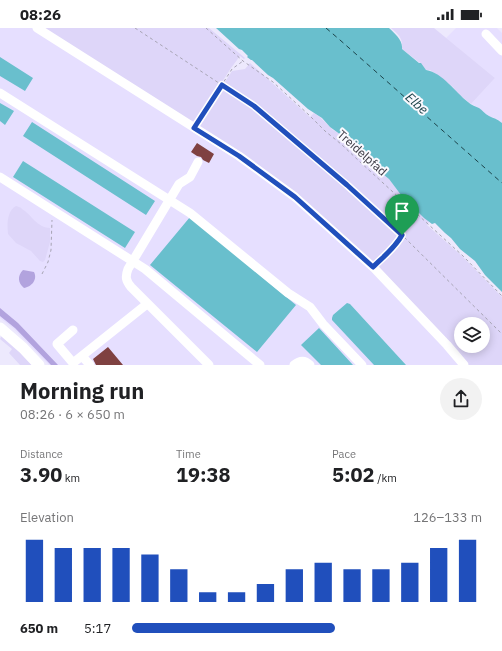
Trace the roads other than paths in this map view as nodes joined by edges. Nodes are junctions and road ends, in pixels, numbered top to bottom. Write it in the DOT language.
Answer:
graph roads {
  1 [pos="37,28"];
  2 [pos="486,34"];
  3 [pos="502,51"];
  4 [pos="0,93"];
  5 [pos="198,162"];
  6 [pos="0,177"];
  7 [pos="169,199"];
  8 [pos="132,261"];
  9 [pos="147,304"];
  10 [pos="0,328"];
  11 [pos="73,330"];
  12 [pos="82,356"];
  13 [pos="258,364"];
  14 [pos="39,365"];
  15 [pos="90,365"];
  16 [pos="209,365"];
  17 [pos="294,365"];
  18 [pos="310,365"];
  19 [pos="362,365"];
  20 [pos="464,365"];
  1 -- 20 [label="lane"];
  2 -- 3 [label="lane"];
  4 -- 7 [label="lane"];
  5 -- 7 [label="lane"];
  6 -- 8 [label="lane"];
  7 -- 8 [label="lane"];
  7 -- 19 [label="lane"];
  8 -- 9 [label="lane"];
  8 -- 13 [label="lane"];
  9 -- 12 [label="lane"];
  9 -- 16 [label="lane"];
  10 -- 14 [label="main road"];
  11 -- 12 [label="lane"];
  12 -- 15 [label="lane"];
  17 -- 18 [label="lane"];
}
